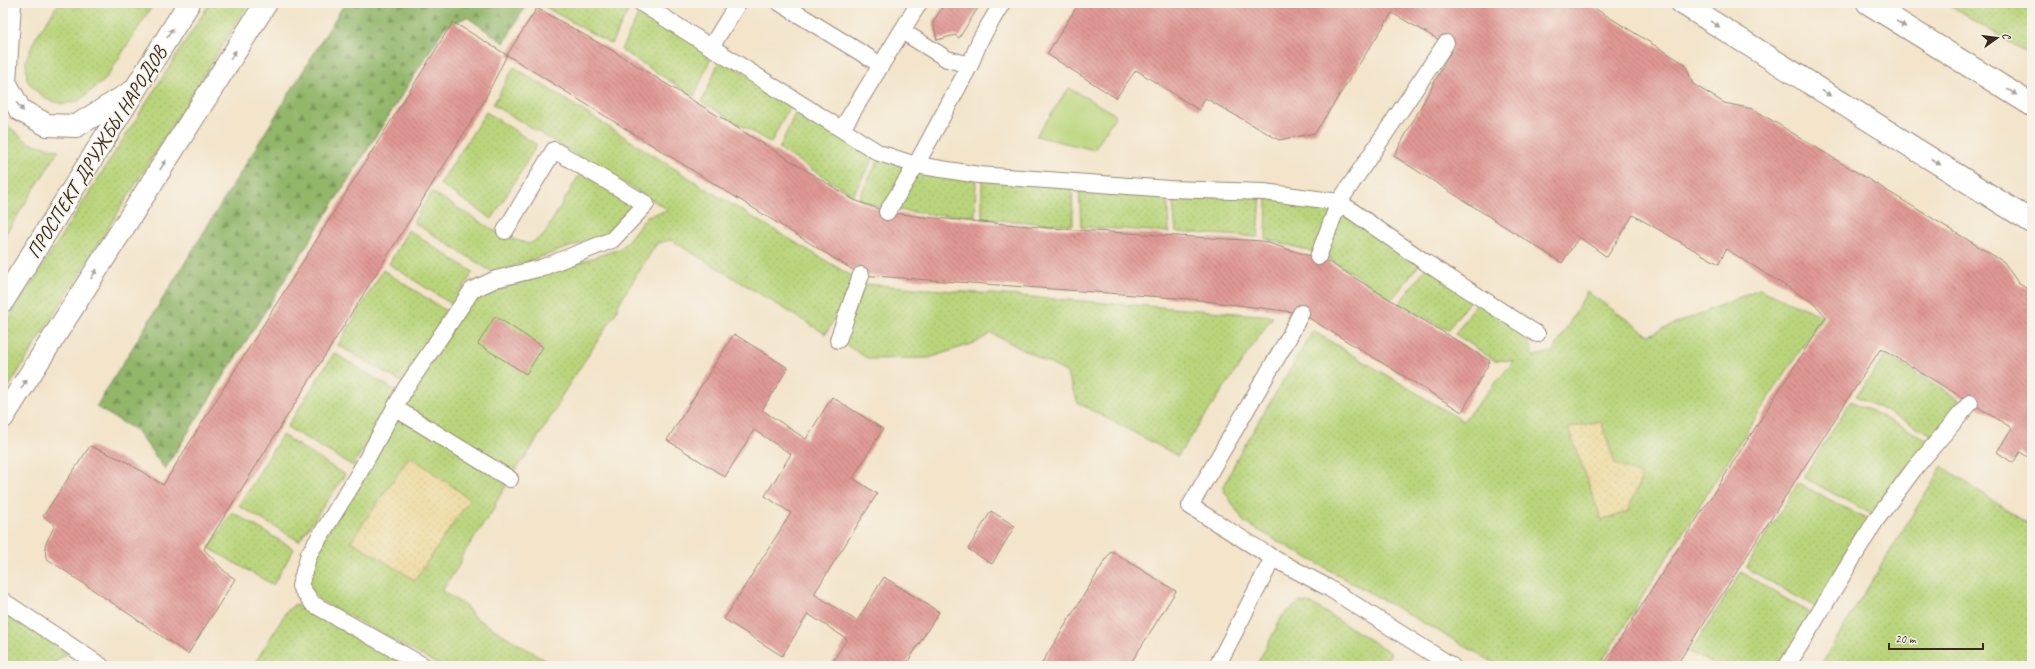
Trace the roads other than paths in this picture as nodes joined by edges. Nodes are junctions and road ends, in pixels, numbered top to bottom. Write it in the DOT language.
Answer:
graph roads {
  1 [pos="10,3"];
  2 [pos="189,3"];
  3 [pos="266,3"];
  4 [pos="738,3"];
  5 [pos="780,3"];
  6 [pos="919,3"];
  7 [pos="1002,3"];
  8 [pos="1682,3"];
  9 [pos="1868,3"];
  10 [pos="649,5"];
  11 [pos="902,31"];
  12 [pos="1446,43"];
  13 [pos="711,47"];
  14 [pos="881,65"];
  15 [pos="970,65"];
  16 [pos="135,90"];
  17 [pos="2032,105"];
  18 [pos="842,129"];
  19 [pos="916,165"];
  20 [pos="1339,202"];
  21 [pos="887,212"];
  22 [pos="2032,222"];
  23 [pos="505,231"];
  24 [pos="1318,257"];
  25 [pos="861,275"];
  26 [pos="3,301"];
  27 [pos="1301,313"];
  28 [pos="1538,334"];
  29 [pos="838,340"];
  30 [pos="1970,403"];
  31 [pos="395,408"];
  32 [pos="3,417"];
  33 [pos="510,479"];
  34 [pos="1273,558"];
  35 [pos="3,601"];
  36 [pos="101,666"];
  37 [pos="424,666"];
  38 [pos="1217,666"];
  39 [pos="1452,666"];
  40 [pos="1787,666"];
  1 -- 16 [label="street, one-way"];
  16 -- 2 [label="street, ПРОСПЕКТ ДРУЖБЫ НАРОДОВ, one-way"];
  32 -- 3 [label="street, one-way"];
  4 -- 13 [label="lane"];
  5 -- 14 [label="lane"];
  6 -- 11 [label="lane"];
  7 -- 15 [label="lane"];
  8 -- 22 [label="street, one-way"];
  9 -- 17 [label="street, one-way"];
  10 -- 13 [label="lane"];
  11 -- 14 [label="lane"];
  11 -- 15 [label="lane"];
  12 -- 20 [label="lane"];
  13 -- 18 [label="lane"];
  14 -- 18 [label="lane"];
  15 -- 19 [label="lane"];
  16 -- 26 [label="street, ПРОСПЕКТ ДРУЖБЫ НАРОДОВ"];
  18 -- 19 [label="lane"];
  19 -- 20 [label="lane"];
  19 -- 21 [label="lane"];
  20 -- 24 [label="lane"];
  20 -- 28 [label="lane"];
  23 -- 31 [label="lane"];
  25 -- 29 [label="lane"];
  27 -- 34 [label="lane"];
  30 -- 40 [label="lane"];
  31 -- 33 [label="lane"];
  31 -- 37 [label="lane"];
  34 -- 38 [label="lane"];
  34 -- 39 [label="lane"];
  35 -- 36 [label="lane"];
}
